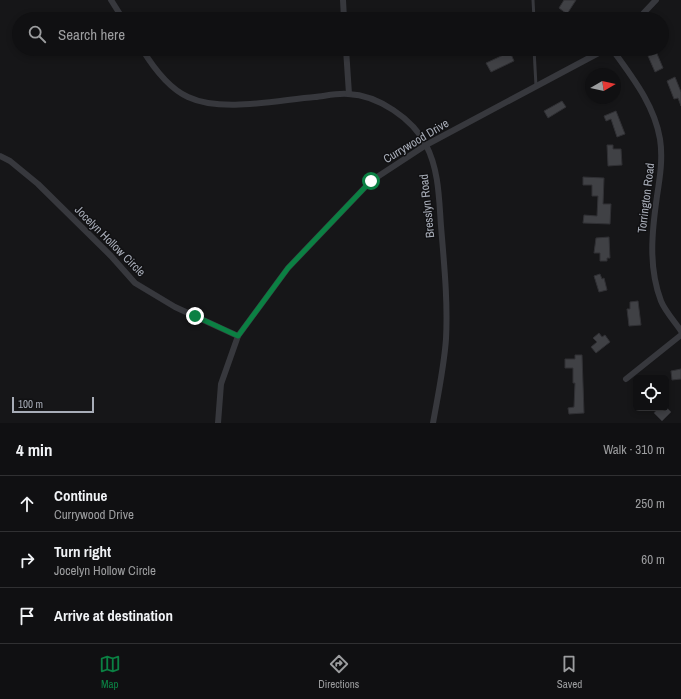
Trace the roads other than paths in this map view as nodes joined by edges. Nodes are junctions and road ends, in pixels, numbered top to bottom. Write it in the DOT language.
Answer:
graph roads {
  1 [pos="111,0"];
  2 [pos="343,0"];
  3 [pos="533,0"];
  4 [pos="656,0"];
  5 [pos="119,12"];
  6 [pos="344,12"];
  7 [pos="534,12"];
  8 [pos="645,12"];
  9 [pos="147,56"];
  10 [pos="346,56"];
  11 [pos="534,56"];
  12 [pos="593,56"];
  13 [pos="617,56"];
  14 [pos="536,86"];
  15 [pos="348,94"];
  16 [pos="426,145"];
  17 [pos="0,156"];
  18 [pos="681,331"];
  19 [pos="681,335"];
  20 [pos="238,336"];
  21 [pos="626,379"];
  22 [pos="218,423"];
  23 [pos="433,423"];
  1 -- 5 [label="street"];
  2 -- 6 [label="street"];
  3 -- 7 [label="lane"];
  4 -- 8 [label="street"];
  9 -- 15 [label="street, Bresslyn Road"];
  10 -- 15 [label="street"];
  11 -- 14 [label="lane"];
  12 -- 14 [label="street, Currywood Drive"];
  13 -- 18 [label="street, Torrington Road"];
  14 -- 16 [label="street, Currywood Drive"];
  15 -- 16 [label="street, Bresslyn Road"];
  16 -- 20 [label="street, Currywood Drive"];
  16 -- 23 [label="street, Bresslyn Road"];
  17 -- 20 [label="street, Jocelyn Hollow Circle"];
  19 -- 21 [label="street"];
  20 -- 22 [label="street, Currywood Drive"];
}
